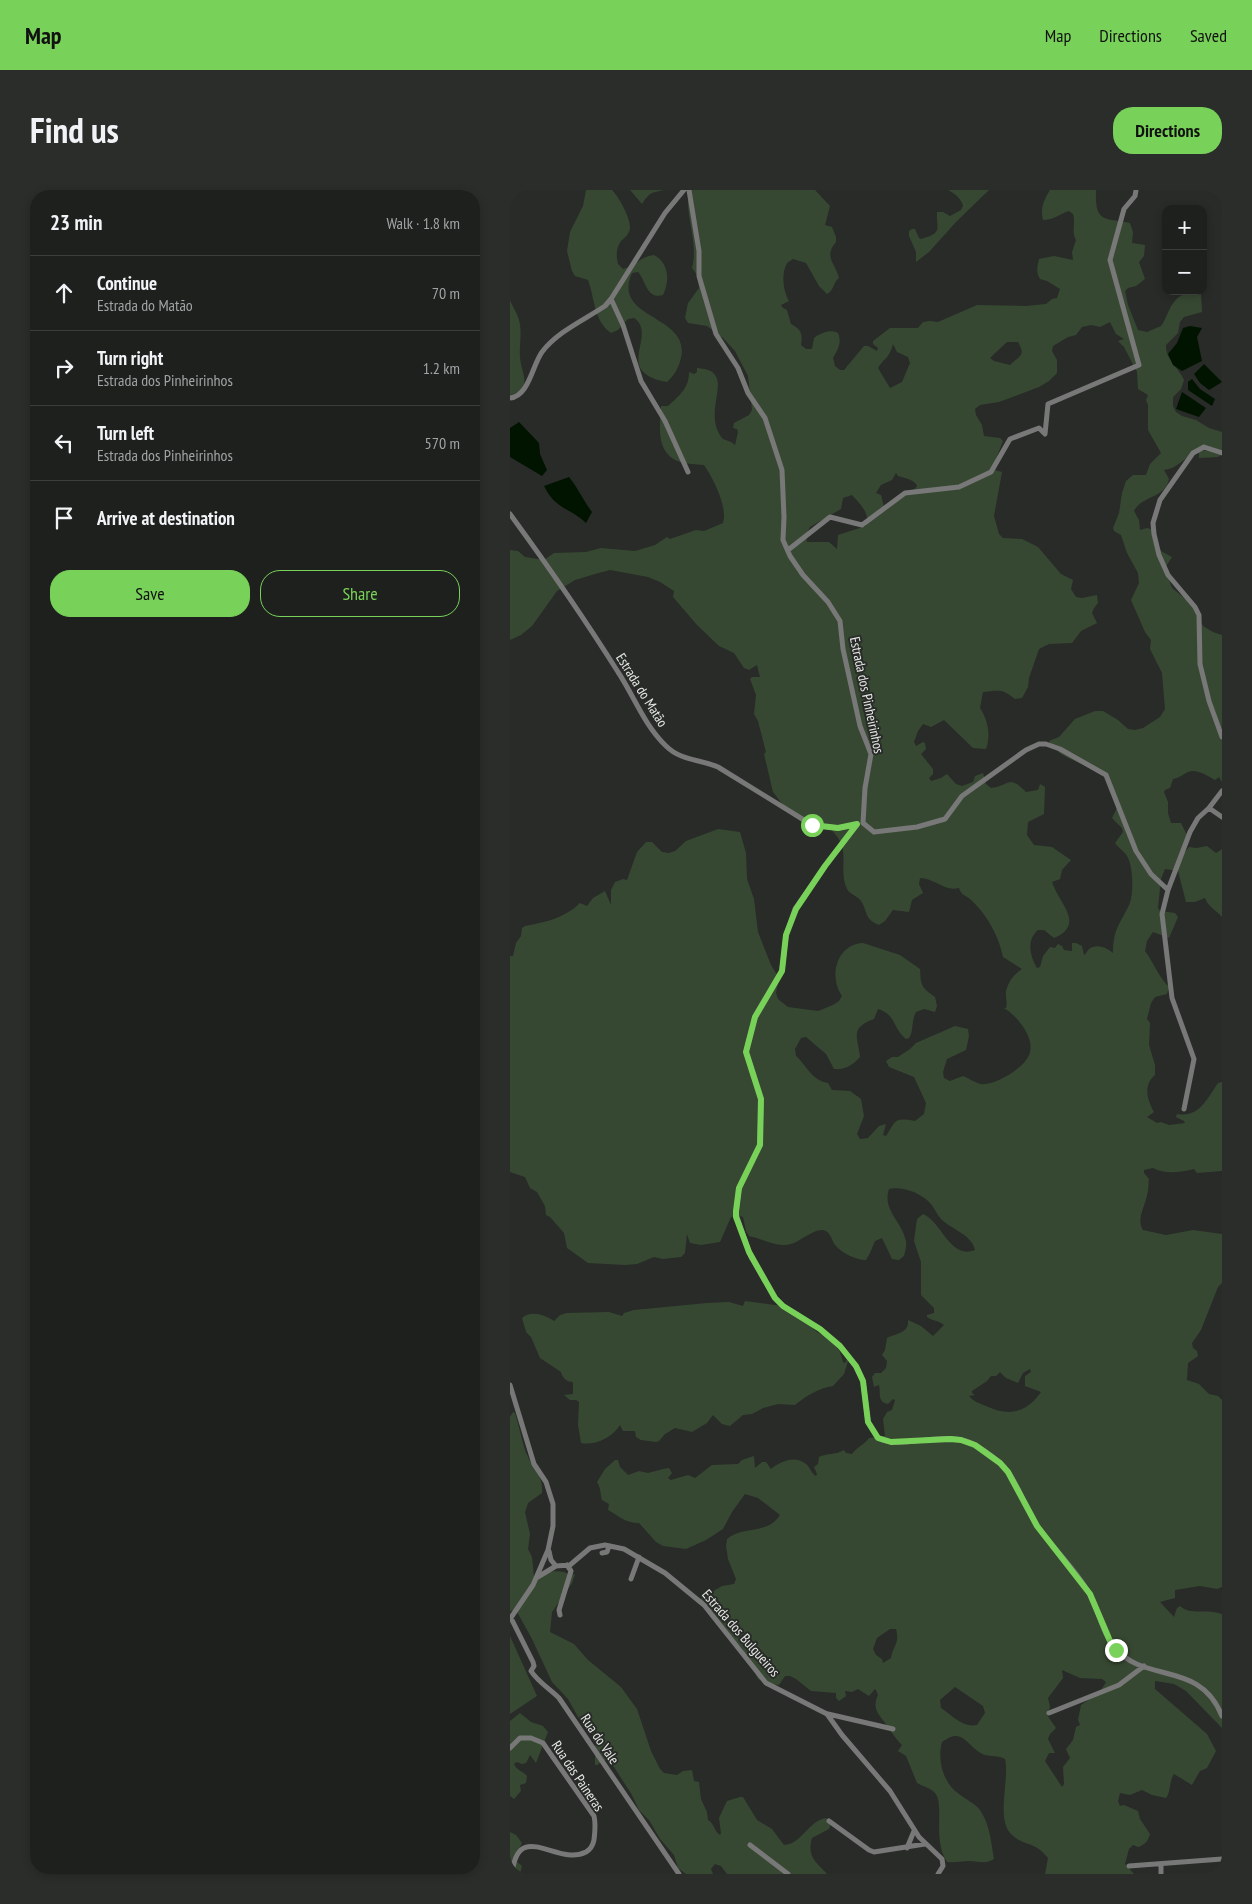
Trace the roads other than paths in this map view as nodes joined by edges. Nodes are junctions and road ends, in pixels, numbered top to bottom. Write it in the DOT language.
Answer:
graph roads {
  1 [pos="684,190"];
  2 [pos="689,190"];
  3 [pos="1136,190"];
  4 [pos="611,300"];
  5 [pos="510,398"];
  6 [pos="1222,452"];
  7 [pos="688,472"];
  8 [pos="510,514"];
  9 [pos="788,550"];
  10 [pos="1222,736"];
  11 [pos="1222,790"];
  12 [pos="1208,808"];
  13 [pos="1222,817"];
  14 [pos="860,824"];
  15 [pos="1168,890"];
  16 [pos="1184,1109"];
  17 [pos="510,1385"];
  18 [pos="609,1546"];
  19 [pos="548,1550"];
  20 [pos="602,1553"];
  21 [pos="640,1557"];
  22 [pos="567,1565"];
  23 [pos="556,1566"];
  24 [pos="536,1579"];
  25 [pos="631,1579"];
  26 [pos="560,1615"];
  27 [pos="510,1619"];
  28 [pos="1144,1666"];
  29 [pos="1049,1712"];
  30 [pos="827,1714"];
  31 [pos="1222,1716"];
  32 [pos="893,1730"];
  33 [pos="510,1748"];
  34 [pos="829,1821"];
  35 [pos="914,1831"];
  36 [pos="925,1844"];
  37 [pos="750,1845"];
  38 [pos="907,1848"];
  39 [pos="1222,1859"];
  40 [pos="1161,1865"];
  41 [pos="1128,1866"];
  42 [pos="512,1874"];
  43 [pos="678,1874"];
  44 [pos="788,1874"];
  45 [pos="938,1874"];
  46 [pos="1161,1874"];
  1 -- 4 [label="street"];
  2 -- 9 [label="street, Estrada dos Pinheirinhos"];
  3 -- 9 [label="street"];
  4 -- 5 [label="street"];
  4 -- 7 [label="street"];
  6 -- 10 [label="street"];
  8 -- 14 [label="street, Estrada do Matão"];
  9 -- 14 [label="street, Estrada dos Pinheirinhos"];
  11 -- 12 [label="street"];
  12 -- 13 [label="street"];
  12 -- 15 [label="street"];
  14 -- 15 [label="street"];
  14 -- 28 [label="street"];
  15 -- 16 [label="street"];
  17 -- 19 [label="street"];
  18 -- 20 [label="street"];
  18 -- 21 [label="street, Estrada dos Bulgueiros"];
  18 -- 22 [label="street"];
  19 -- 23 [label="street"];
  19 -- 24 [label="street"];
  21 -- 25 [label="street"];
  21 -- 30 [label="street, Estrada dos Bulgueiros"];
  22 -- 23 [label="street"];
  22 -- 26 [label="street"];
  23 -- 24 [label="street"];
  24 -- 27 [label="street"];
  27 -- 43 [label="street, Rua do Vale"];
  28 -- 29 [label="street"];
  28 -- 31 [label="street"];
  30 -- 32 [label="street"];
  30 -- 35 [label="street, Estrada dos Bulgueiros"];
  33 -- 42 [label="street, Rua das Paineras"];
  34 -- 38 [label="street"];
  35 -- 36 [label="street, Estrada dos Bulgueiros"];
  35 -- 38 [label="street"];
  36 -- 38 [label="street"];
  36 -- 45 [label="street, Estrada dos Bulgueiros"];
  37 -- 44 [label="street"];
  39 -- 40 [label="street"];
  40 -- 41 [label="street"];
  40 -- 46 [label="street"];
}
